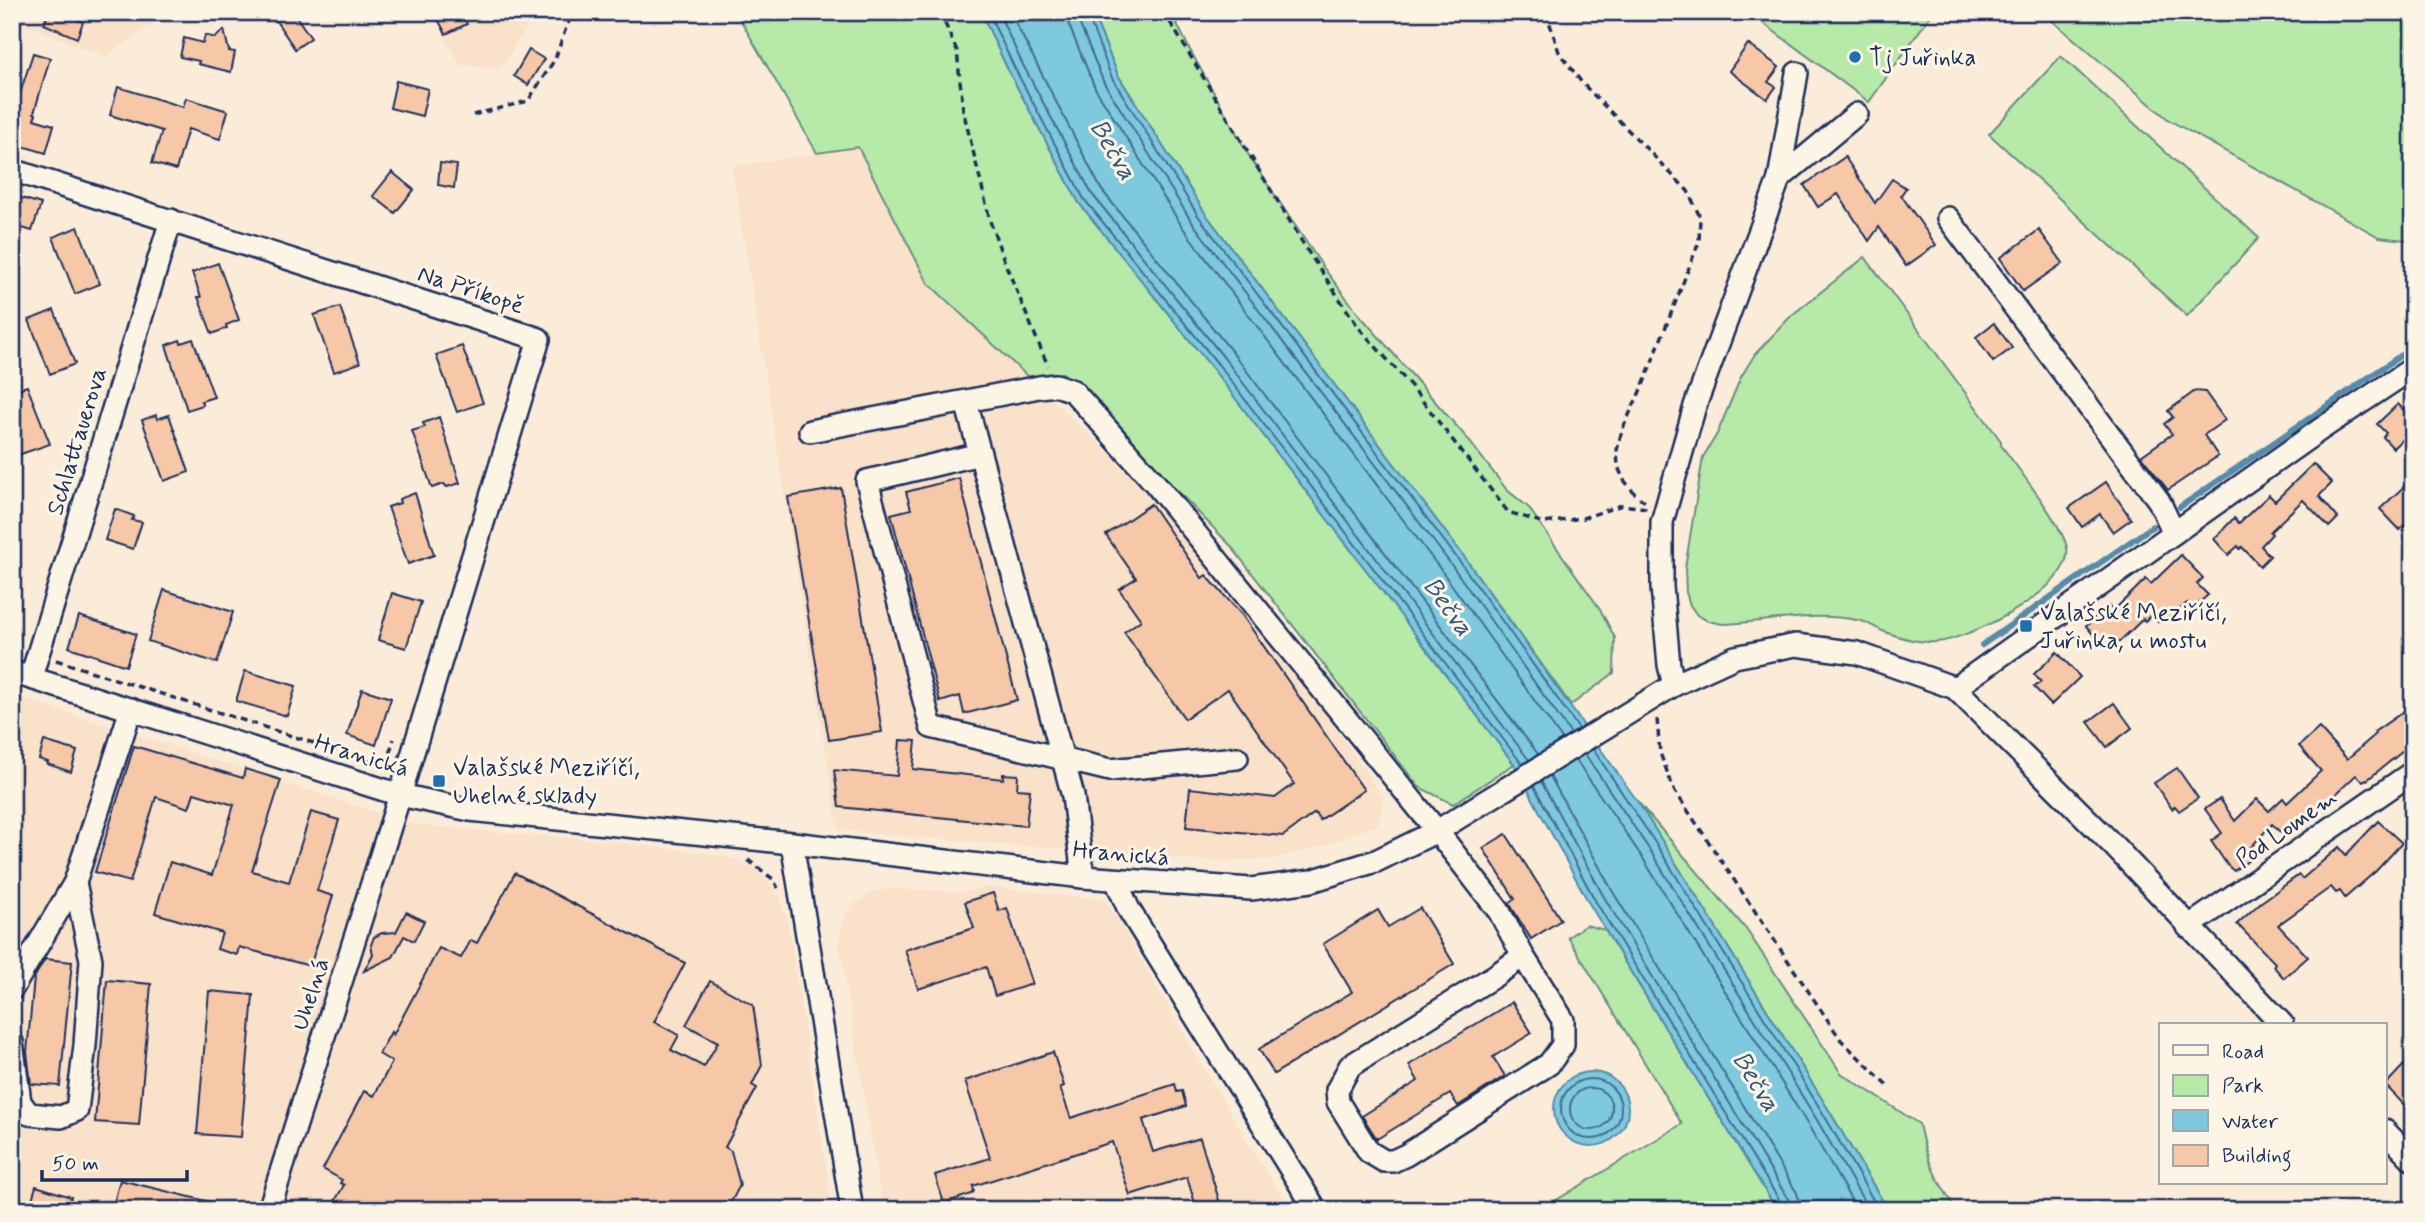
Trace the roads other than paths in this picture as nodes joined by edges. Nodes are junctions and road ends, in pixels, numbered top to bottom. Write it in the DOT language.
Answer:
graph roads {
  1 [pos="1797,73"];
  2 [pos="1857,114"];
  3 [pos="12,170"];
  4 [pos="1779,179"];
  5 [pos="1948,218"];
  6 [pos="171,220"];
  7 [pos="2413,368"];
  8 [pos="966,402"];
  9 [pos="810,431"];
  10 [pos="980,454"];
  11 [pos="2174,533"];
  12 [pos="22,675"];
  13 [pos="1955,688"];
  14 [pos="1656,696"];
  15 [pos="131,709"];
  16 [pos="1237,758"];
  17 [pos="1063,760"];
  18 [pos="2413,772"];
  19 [pos="400,795"];
  20 [pos="1437,831"];
  21 [pos="792,843"];
  22 [pos="1083,877"];
  23 [pos="1120,880"];
  24 [pos="75,881"];
  25 [pos="2188,927"];
  26 [pos="1523,956"];
  27 [pos="12,989"];
  28 [pos="2281,1023"];
  29 [pos="12,1042"];
  30 [pos="2386,1132"];
  31 [pos="2413,1160"];
  32 [pos="269,1210"];
  33 [pos="852,1210"];
  34 [pos="1315,1210"];
  1 -- 4 [label="street"];
  2 -- 4 [label="street"];
  3 -- 6 [label="street, Na Příkopě"];
  4 -- 14 [label="street"];
  5 -- 11 [label="street"];
  6 -- 12 [label="street, Schlattauerova"];
  6 -- 19 [label="street, Na Příkopě"];
  7 -- 11 [label="street"];
  8 -- 9 [label="street"];
  8 -- 10 [label="street"];
  8 -- 20 [label="street"];
  10 -- 17 [label="street"];
  10 -- 17 [label="street"];
  11 -- 13 [label="street"];
  12 -- 15 [label="street, Hranická"];
  13 -- 14 [label="street, Hranická"];
  13 -- 25 [label="street"];
  14 -- 20 [label="street, Hranická"];
  15 -- 19 [label="street, Hranická"];
  15 -- 24 [label="street"];
  16 -- 17 [label="street"];
  17 -- 22 [label="street"];
  18 -- 25 [label="street, Pod Lomem"];
  19 -- 21 [label="street, Hranická"];
  19 -- 32 [label="street, Uhelná"];
  20 -- 23 [label="street, Hranická"];
  20 -- 26 [label="street"];
  21 -- 22 [label="street, Hranická"];
  21 -- 33 [label="street"];
  22 -- 23 [label="street, Hranická"];
  23 -- 34 [label="street"];
  24 -- 27 [label="street"];
  24 -- 29 [label="street"];
  25 -- 28 [label="street"];
  26 -- 26 [label="street"];
  30 -- 31 [label="street"];
}
